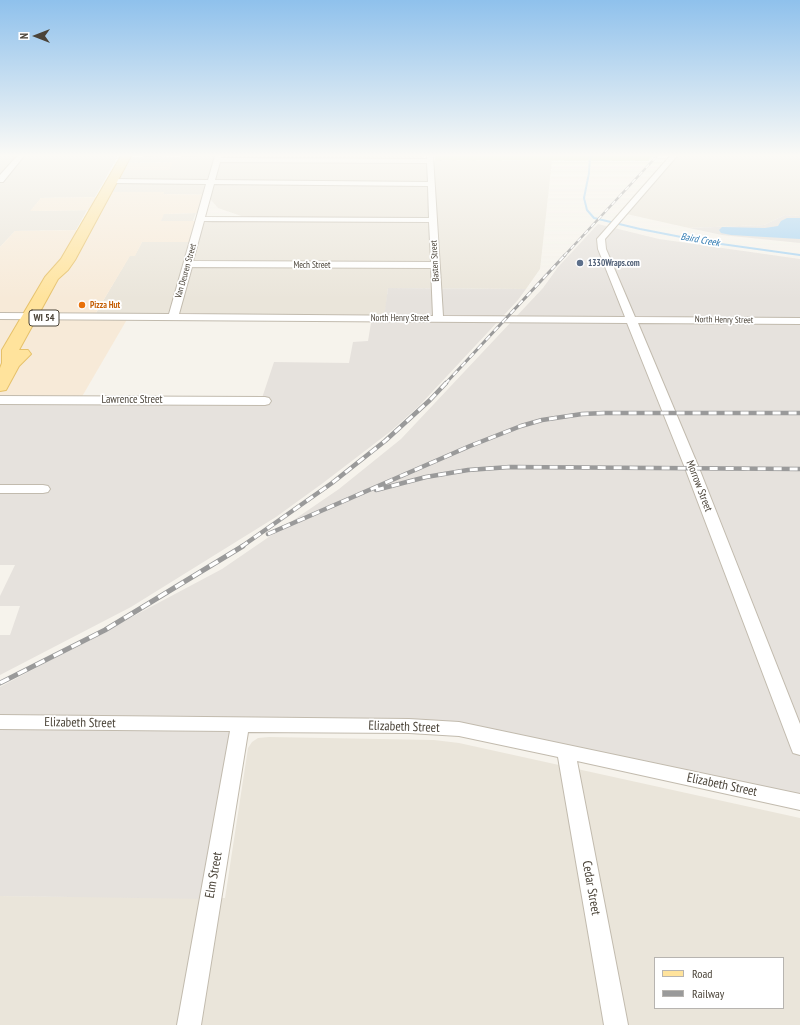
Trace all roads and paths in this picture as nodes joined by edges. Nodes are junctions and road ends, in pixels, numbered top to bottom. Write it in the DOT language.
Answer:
graph roads {
  1 [pos="99,204"];
  2 [pos="433,204"];
  3 [pos="632,204"];
  4 [pos="211,206"];
  5 [pos="200,219"];
  6 [pos="255,219"];
  7 [pos="433,220"];
  8 [pos="188,264"];
  9 [pos="436,265"];
  10 [pos="0,316"];
  11 [pos="38,316"];
  12 [pos="173,316"];
  13 [pos="438,318"];
  14 [pos="632,320"];
  15 [pos="800,321"];
  16 [pos="0,386"];
  17 [pos="0,400"];
  18 [pos="265,401"];
  19 [pos="0,489"];
  20 [pos="43,489"];
  21 [pos="0,722"];
  22 [pos="240,725"];
  23 [pos="800,748"];
  24 [pos="566,751"];
  25 [pos="800,802"];
  26 [pos="189,1025"];
  27 [pos="616,1025"];
  1 -- 11 [label="main road, WI 54"];
  2 -- 7 [label="street, Basten Street"];
  3 -- 14 [label="street, Morrow Street"];
  4 -- 5 [label="street, Van Deuren Street"];
  4 -- 6 [label="street"];
  5 -- 6 [label="street"];
  5 -- 8 [label="street, Van Deuren Street"];
  6 -- 7 [label="street"];
  7 -- 9 [label="street, Basten Street"];
  8 -- 9 [label="street, Mech Street"];
  8 -- 12 [label="street, Van Deuren Street"];
  9 -- 13 [label="street, Basten Street"];
  10 -- 11 [label="street, North Henry Street"];
  11 -- 12 [label="street, North Henry Street"];
  11 -- 16 [label="main road, WI 54"];
  12 -- 13 [label="street, North Henry Street"];
  13 -- 14 [label="street, North Henry Street"];
  14 -- 15 [label="street, North Henry Street"];
  14 -- 23 [label="street, Morrow Street"];
  17 -- 18 [label="street, Lawrence Street"];
  19 -- 20 [label="street"];
  21 -- 22 [label="street, Elizabeth Street"];
  22 -- 24 [label="street, Elizabeth Street"];
  22 -- 26 [label="street, Elm Street"];
  24 -- 25 [label="street, Elizabeth Street"];
  24 -- 27 [label="street, Cedar Street"];
}
